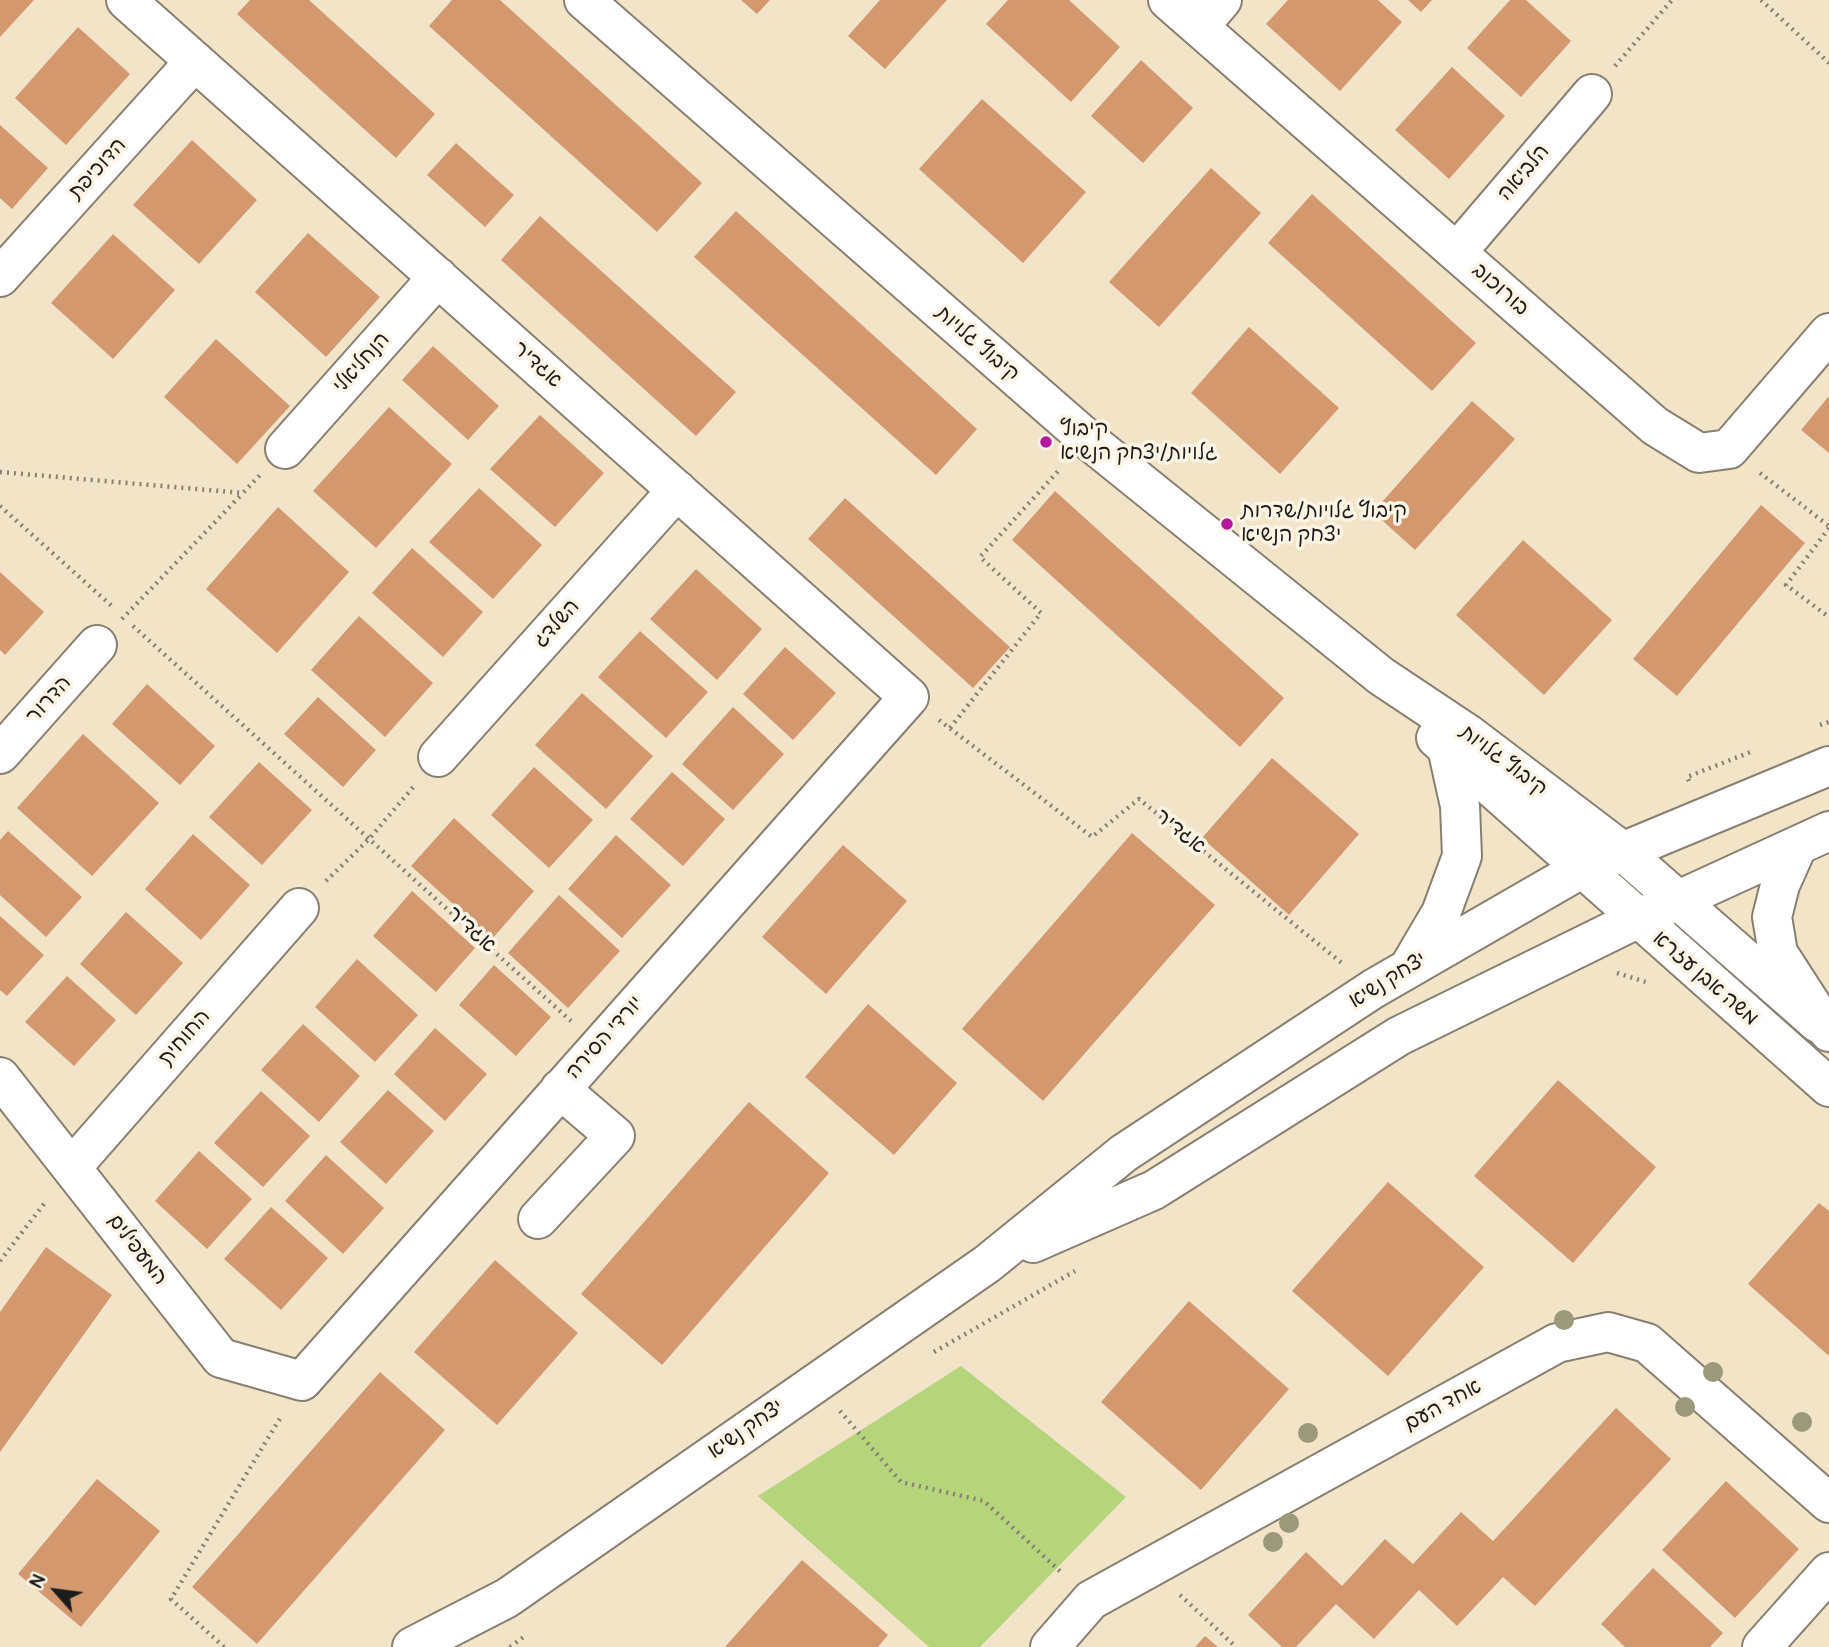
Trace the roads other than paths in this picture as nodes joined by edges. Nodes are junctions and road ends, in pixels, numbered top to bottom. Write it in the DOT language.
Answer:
graph roads {
  1 [pos="127,0"];
  2 [pos="584,0"];
  3 [pos="1168,0"];
  4 [pos="1210,13"];
  5 [pos="195,61"];
  6 [pos="1592,94"];
  7 [pos="1457,252"];
  8 [pos="0,277"];
  9 [pos="438,277"];
  10 [pos="1829,333"];
  11 [pos="285,449"];
  12 [pos="677,490"];
  13 [pos="97,645"];
  14 [pos="1381,676"];
  15 [pos="909,697"];
  16 [pos="1448,752"];
  17 [pos="0,754"];
  18 [pos="438,757"];
  19 [pos="1829,766"];
  20 [pos="1813,839"];
  21 [pos="1622,851"];
  22 [pos="1581,869"];
  23 [pos="1680,900"];
  24 [pos="299,908"];
  25 [pos="1637,919"];
  26 [pos="1408,968"];
  27 [pos="1829,1033"];
  28 [pos="0,1077"];
  29 [pos="1829,1087"];
  30 [pos="560,1089"];
  31 [pos="72,1167"];
  32 [pos="538,1219"];
  33 [pos="987,1264"];
  34 [pos="302,1381"];
  35 [pos="1829,1503"];
  36 [pos="1829,1572"];
  37 [pos="508,1598"];
  38 [pos="412,1647"];
  39 [pos="457,1647"];
  40 [pos="1050,1647"];
  41 [pos="1762,1647"];
  1 -- 5 [label="street, אגדיר"];
  2 -- 14 [label="street, קיבוץ גלויות"];
  3 -- 4 [label="street, בורוכוב"];
  4 -- 7 [label="street, בורוכוב"];
  5 -- 8 [label="street, הדוכיפת"];
  5 -- 9 [label="street, אגדיר"];
  6 -- 7 [label="street, הלביאה"];
  7 -- 10 [label="street, בורוכוב"];
  9 -- 11 [label="street, הנחליאלי"];
  9 -- 12 [label="street, אגדיר"];
  12 -- 15 [label="street, אגדיר"];
  12 -- 18 [label="street, השלדג"];
  13 -- 17 [label="street, הדרור"];
  14 -- 16 [label="street, קיבוץ גלויות"];
  14 -- 21 [label="street, קיבוץ גלויות"];
  15 -- 30 [label="street, יורדי הסירה"];
  16 -- 22 [label="street, קיבוץ גלויות"];
  16 -- 26 [label="street"];
  19 -- 21 [label="street, יצחק נשיא"];
  20 -- 23 [label="street, יצחק נשיא"];
  20 -- 27 [label="street"];
  21 -- 22 [label="street, יצחק נשיא"];
  21 -- 23 [label="street, משה אבן עזרא"];
  22 -- 25 [label="street, משה אבן עזרא"];
  22 -- 26 [label="street, יצחק נשיא"];
  23 -- 25 [label="street, יצחק נשיא"];
  23 -- 27 [label="street, משה אבן עזרא"];
  24 -- 31 [label="street, החוחית"];
  25 -- 29 [label="street, משה אבן עזרא"];
  25 -- 33 [label="street, יצחק נשיא"];
  26 -- 33 [label="street, יצחק נשיא"];
  28 -- 31 [label="street, המעפילים"];
  30 -- 32 [label="street"];
  30 -- 34 [label="street, יורדי הסירה"];
  31 -- 34 [label="street, המעפילים"];
  33 -- 37 [label="street, יצחק נשיא"];
  35 -- 40 [label="street, אחד העם"];
  36 -- 41 [label="street"];
  37 -- 38 [label="street, יצחק נשיא"];
  37 -- 39 [label="street, יצחק נשיא"];
}
